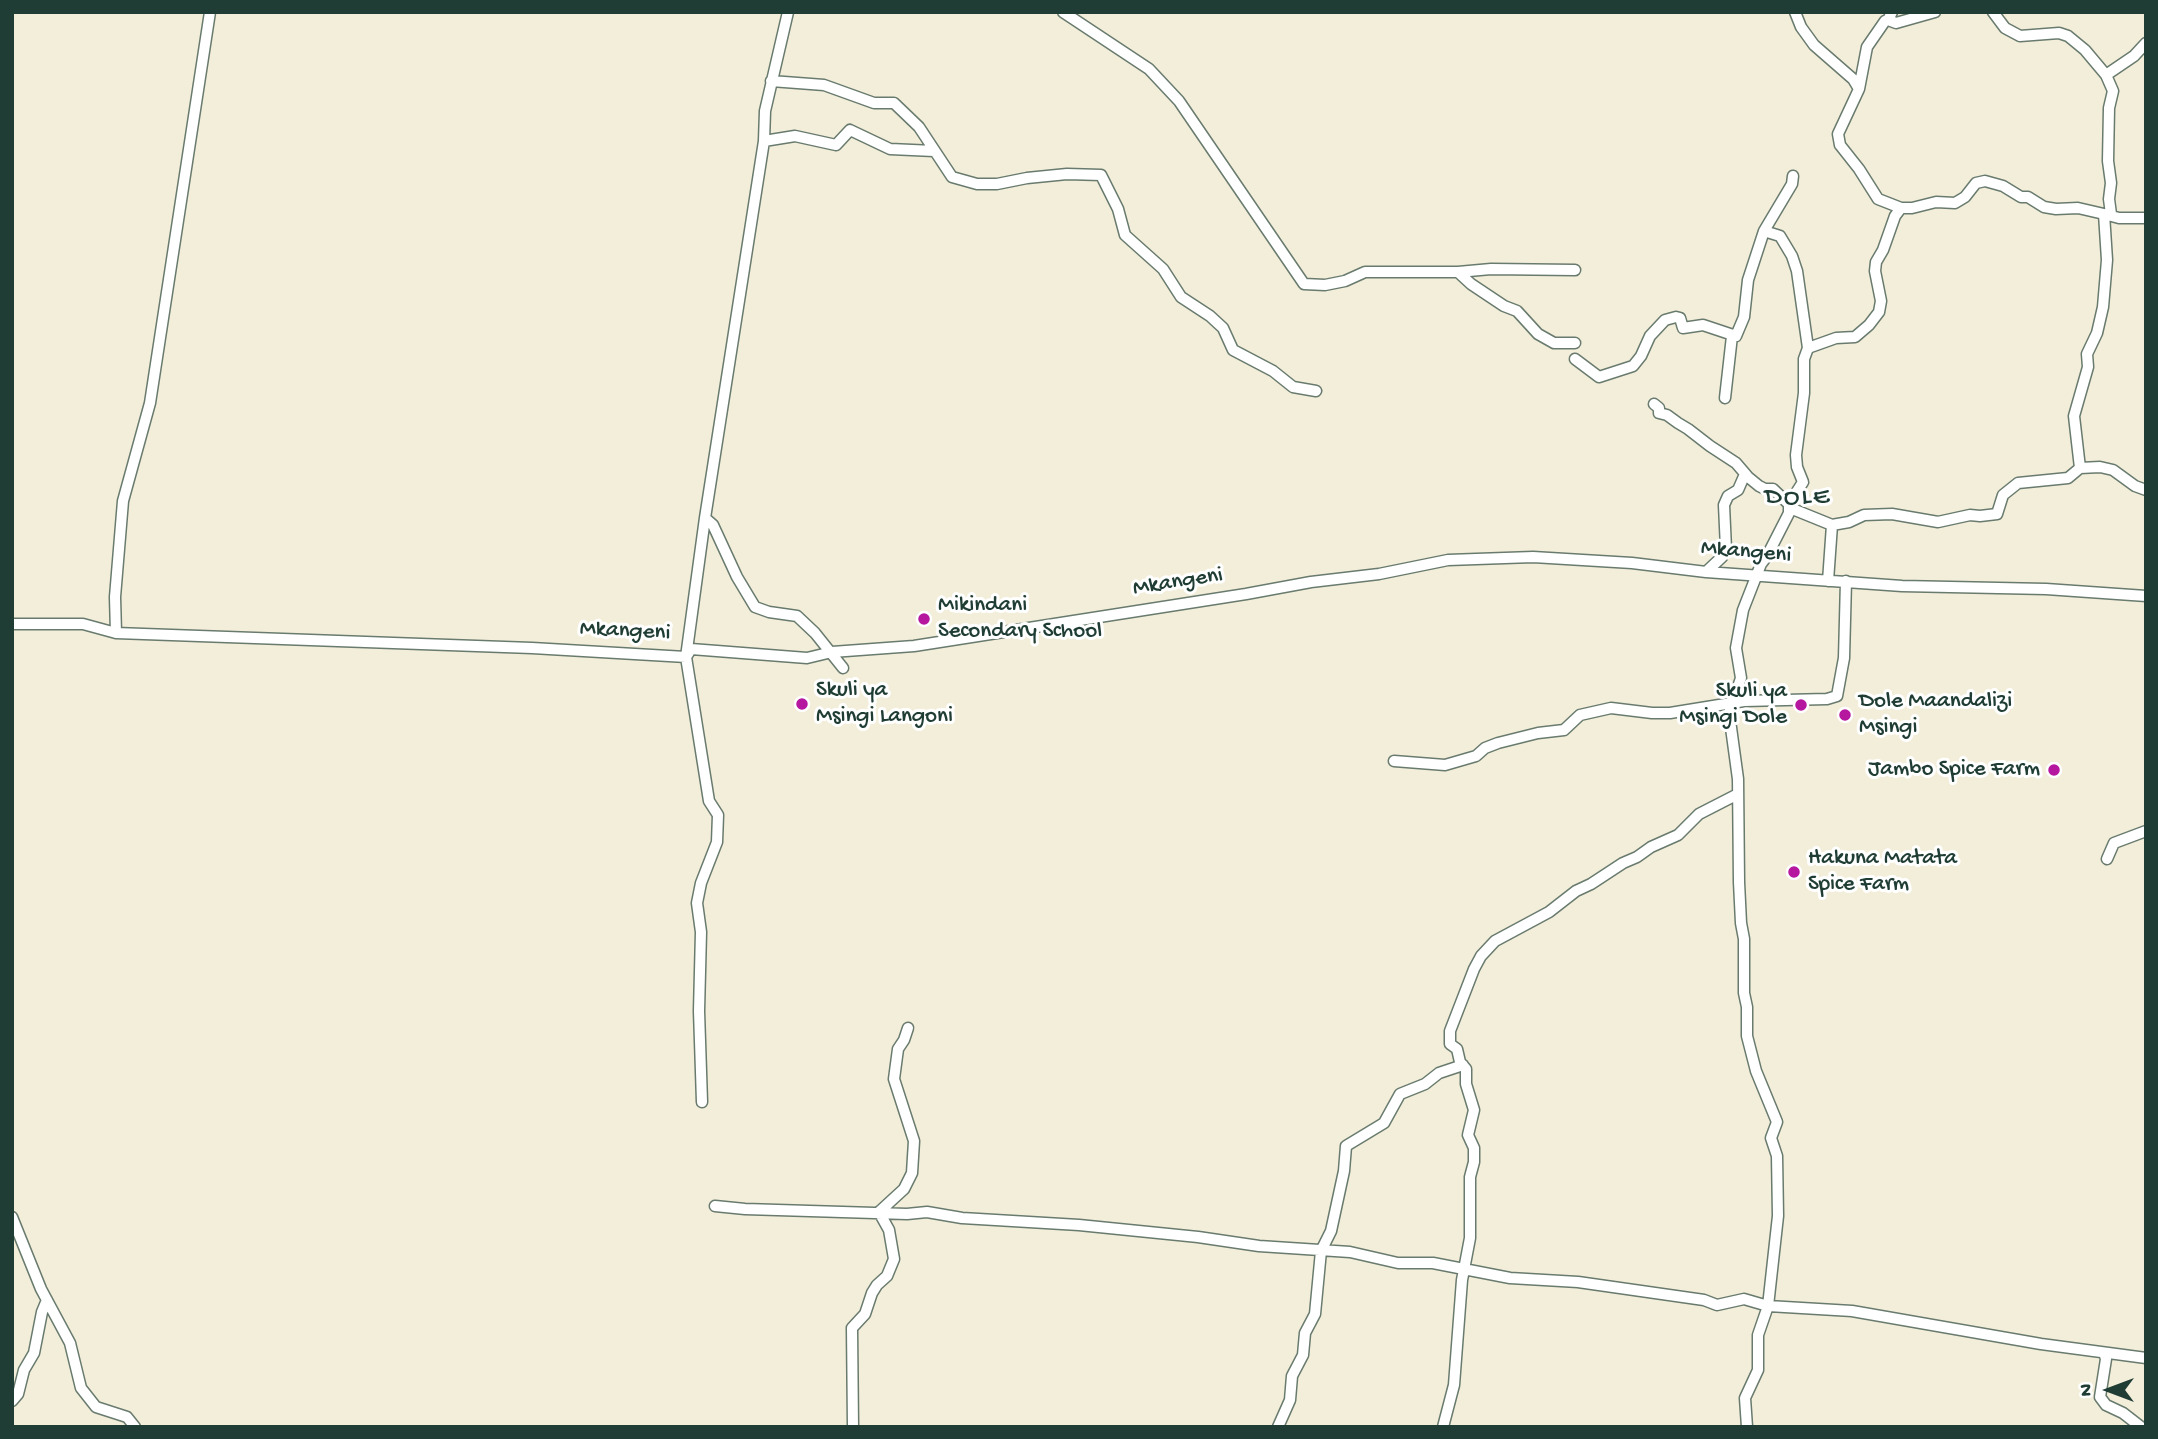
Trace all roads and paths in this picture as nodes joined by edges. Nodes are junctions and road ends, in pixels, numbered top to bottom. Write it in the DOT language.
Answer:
graph roads {
  1 [pos="210,12"];
  2 [pos="788,12"];
  3 [pos="1063,12"];
  4 [pos="1795,12"];
  5 [pos="1935,12"];
  6 [pos="1993,12"];
  7 [pos="1890,16"];
  8 [pos="2146,43"];
  9 [pos="2106,75"];
  10 [pos="771,81"];
  11 [pos="1860,89"];
  12 [pos="764,141"];
  13 [pos="934,151"];
  14 [pos="1793,176"];
  15 [pos="1901,208"];
  16 [pos="2108,214"];
  17 [pos="2146,218"];
  18 [pos="1764,232"];
  19 [pos="1575,270"];
  20 [pos="1458,272"];
  21 [pos="1732,336"];
  22 [pos="1575,343"];
  23 [pos="1808,348"];
  24 [pos="1575,359"];
  25 [pos="1316,391"];
  26 [pos="1725,398"];
  27 [pos="1654,404"];
  28 [pos="2080,468"];
  29 [pos="1745,474"];
  30 [pos="2146,490"];
  31 [pos="1789,504"];
  32 [pos="705,517"];
  33 [pos="1832,525"];
  34 [pos="1706,572"];
  35 [pos="1756,576"];
  36 [pos="1828,581"];
  37 [pos="1846,581"];
  38 [pos="2146,596"];
  39 [pos="12,624"];
  40 [pos="116,633"];
  41 [pos="832,652"];
  42 [pos="686,657"];
  43 [pos="842,668"];
  44 [pos="1731,703"];
  45 [pos="1394,761"];
  46 [pos="1738,794"];
  47 [pos="2146,831"];
  48 [pos="2107,859"];
  49 [pos="908,1028"];
  50 [pos="1463,1065"];
  51 [pos="702,1102"];
  52 [pos="715,1206"];
  53 [pos="879,1212"];
  54 [pos="12,1217"];
  55 [pos="1321,1251"];
  56 [pos="1464,1269"];
  57 [pos="47,1300"];
  58 [pos="1768,1306"];
  59 [pos="2104,1353"];
  60 [pos="2146,1358"];
  61 [pos="12,1401"];
  62 [pos="135,1427"];
  63 [pos="853,1427"];
  64 [pos="1278,1427"];
  65 [pos="1443,1427"];
  66 [pos="1747,1427"];
  67 [pos="2141,1427"];
  1 -- 40 [label="street"];
  2 -- 10 [label="street"];
  3 -- 20 [label="street"];
  4 -- 11 [label="street"];
  5 -- 7 [label="street"];
  6 -- 9 [label="street"];
  7 -- 11 [label="street"];
  8 -- 9 [label="street"];
  9 -- 16 [label="street"];
  10 -- 12 [label="street"];
  10 -- 13 [label="street"];
  11 -- 15 [label="street"];
  12 -- 13 [label="street"];
  12 -- 32 [label="street"];
  13 -- 25 [label="street"];
  14 -- 18 [label="street"];
  15 -- 16 [label="street"];
  15 -- 23 [label="street"];
  16 -- 17 [label="street"];
  16 -- 28 [label="street"];
  18 -- 21 [label="street"];
  18 -- 23 [label="street"];
  19 -- 20 [label="street"];
  20 -- 22 [label="street"];
  21 -- 24 [label="street"];
  21 -- 26 [label="street"];
  23 -- 31 [label="street"];
  27 -- 29 [label="street"];
  28 -- 30 [label="street"];
  28 -- 33 [label="street"];
  29 -- 31 [label="street"];
  29 -- 34 [label="street"];
  31 -- 33 [label="street"];
  31 -- 35 [label="street"];
  32 -- 41 [label="street"];
  32 -- 42 [label="street"];
  33 -- 36 [label="street"];
  34 -- 35 [label="street, Mkangeni"];
  34 -- 41 [label="street, Mkangeni"];
  35 -- 36 [label="street, Mkangeni"];
  35 -- 44 [label="street"];
  36 -- 37 [label="street, Mkangeni"];
  37 -- 38 [label="street, Mkangeni"];
  37 -- 44 [label="street"];
  39 -- 40 [label="street, Mkangeni"];
  40 -- 42 [label="street, Mkangeni"];
  41 -- 42 [label="street, Mkangeni"];
  41 -- 43 [label="street"];
  42 -- 51 [label="street"];
  44 -- 45 [label="street"];
  44 -- 46 [label="street"];
  46 -- 50 [label="street"];
  46 -- 58 [label="street"];
  47 -- 48 [label="street"];
  49 -- 53 [label="street"];
  50 -- 55 [label="street"];
  50 -- 56 [label="street"];
  52 -- 53 [label="street"];
  53 -- 55 [label="street"];
  53 -- 63 [label="street"];
  54 -- 57 [label="street"];
  55 -- 56 [label="street"];
  55 -- 64 [label="street"];
  56 -- 58 [label="street"];
  56 -- 65 [label="street"];
  57 -- 61 [label="street"];
  57 -- 62 [label="street"];
  58 -- 59 [label="street"];
  58 -- 66 [label="street"];
  59 -- 60 [label="street"];
  59 -- 67 [label="street"];
}
